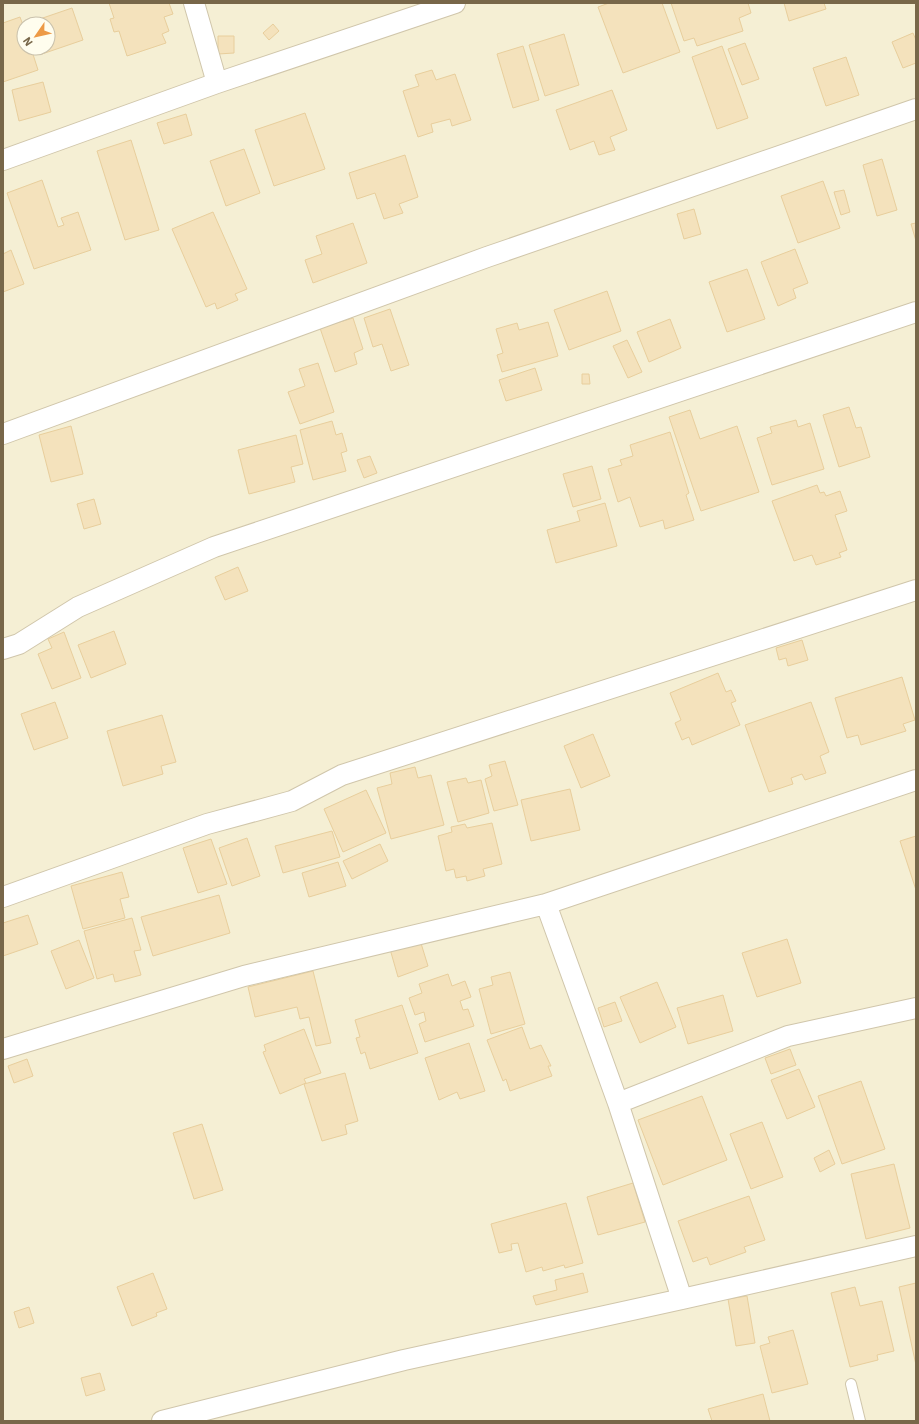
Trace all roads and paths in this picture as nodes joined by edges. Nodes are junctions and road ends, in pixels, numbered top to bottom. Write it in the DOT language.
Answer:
graph roads {
  1 [pos="194,3"];
  2 [pos="456,3"];
  3 [pos="217,83"];
  4 [pos="916,109"];
  5 [pos="3,160"];
  6 [pos="916,312"];
  7 [pos="3,434"];
  8 [pos="916,590"];
  9 [pos="3,649"];
  10 [pos="916,780"];
  11 [pos="3,897"];
  12 [pos="546,904"];
  13 [pos="916,1008"];
  14 [pos="3,1049"];
  15 [pos="618,1103"];
  16 [pos="916,1246"];
  17 [pos="682,1299"];
  18 [pos="851,1384"];
  19 [pos="162,1421"];
  20 [pos="860,1421"];
  1 -- 3 [label="street"];
  2 -- 3 [label="street"];
  3 -- 5 [label="street"];
  4 -- 7 [label="street"];
  6 -- 9 [label="street"];
  8 -- 11 [label="street"];
  10 -- 12 [label="street"];
  12 -- 14 [label="street"];
  12 -- 15 [label="street"];
  13 -- 15 [label="street"];
  15 -- 17 [label="street"];
  16 -- 17 [label="street"];
  17 -- 19 [label="street"];
  18 -- 20 [label="lane"];
}
